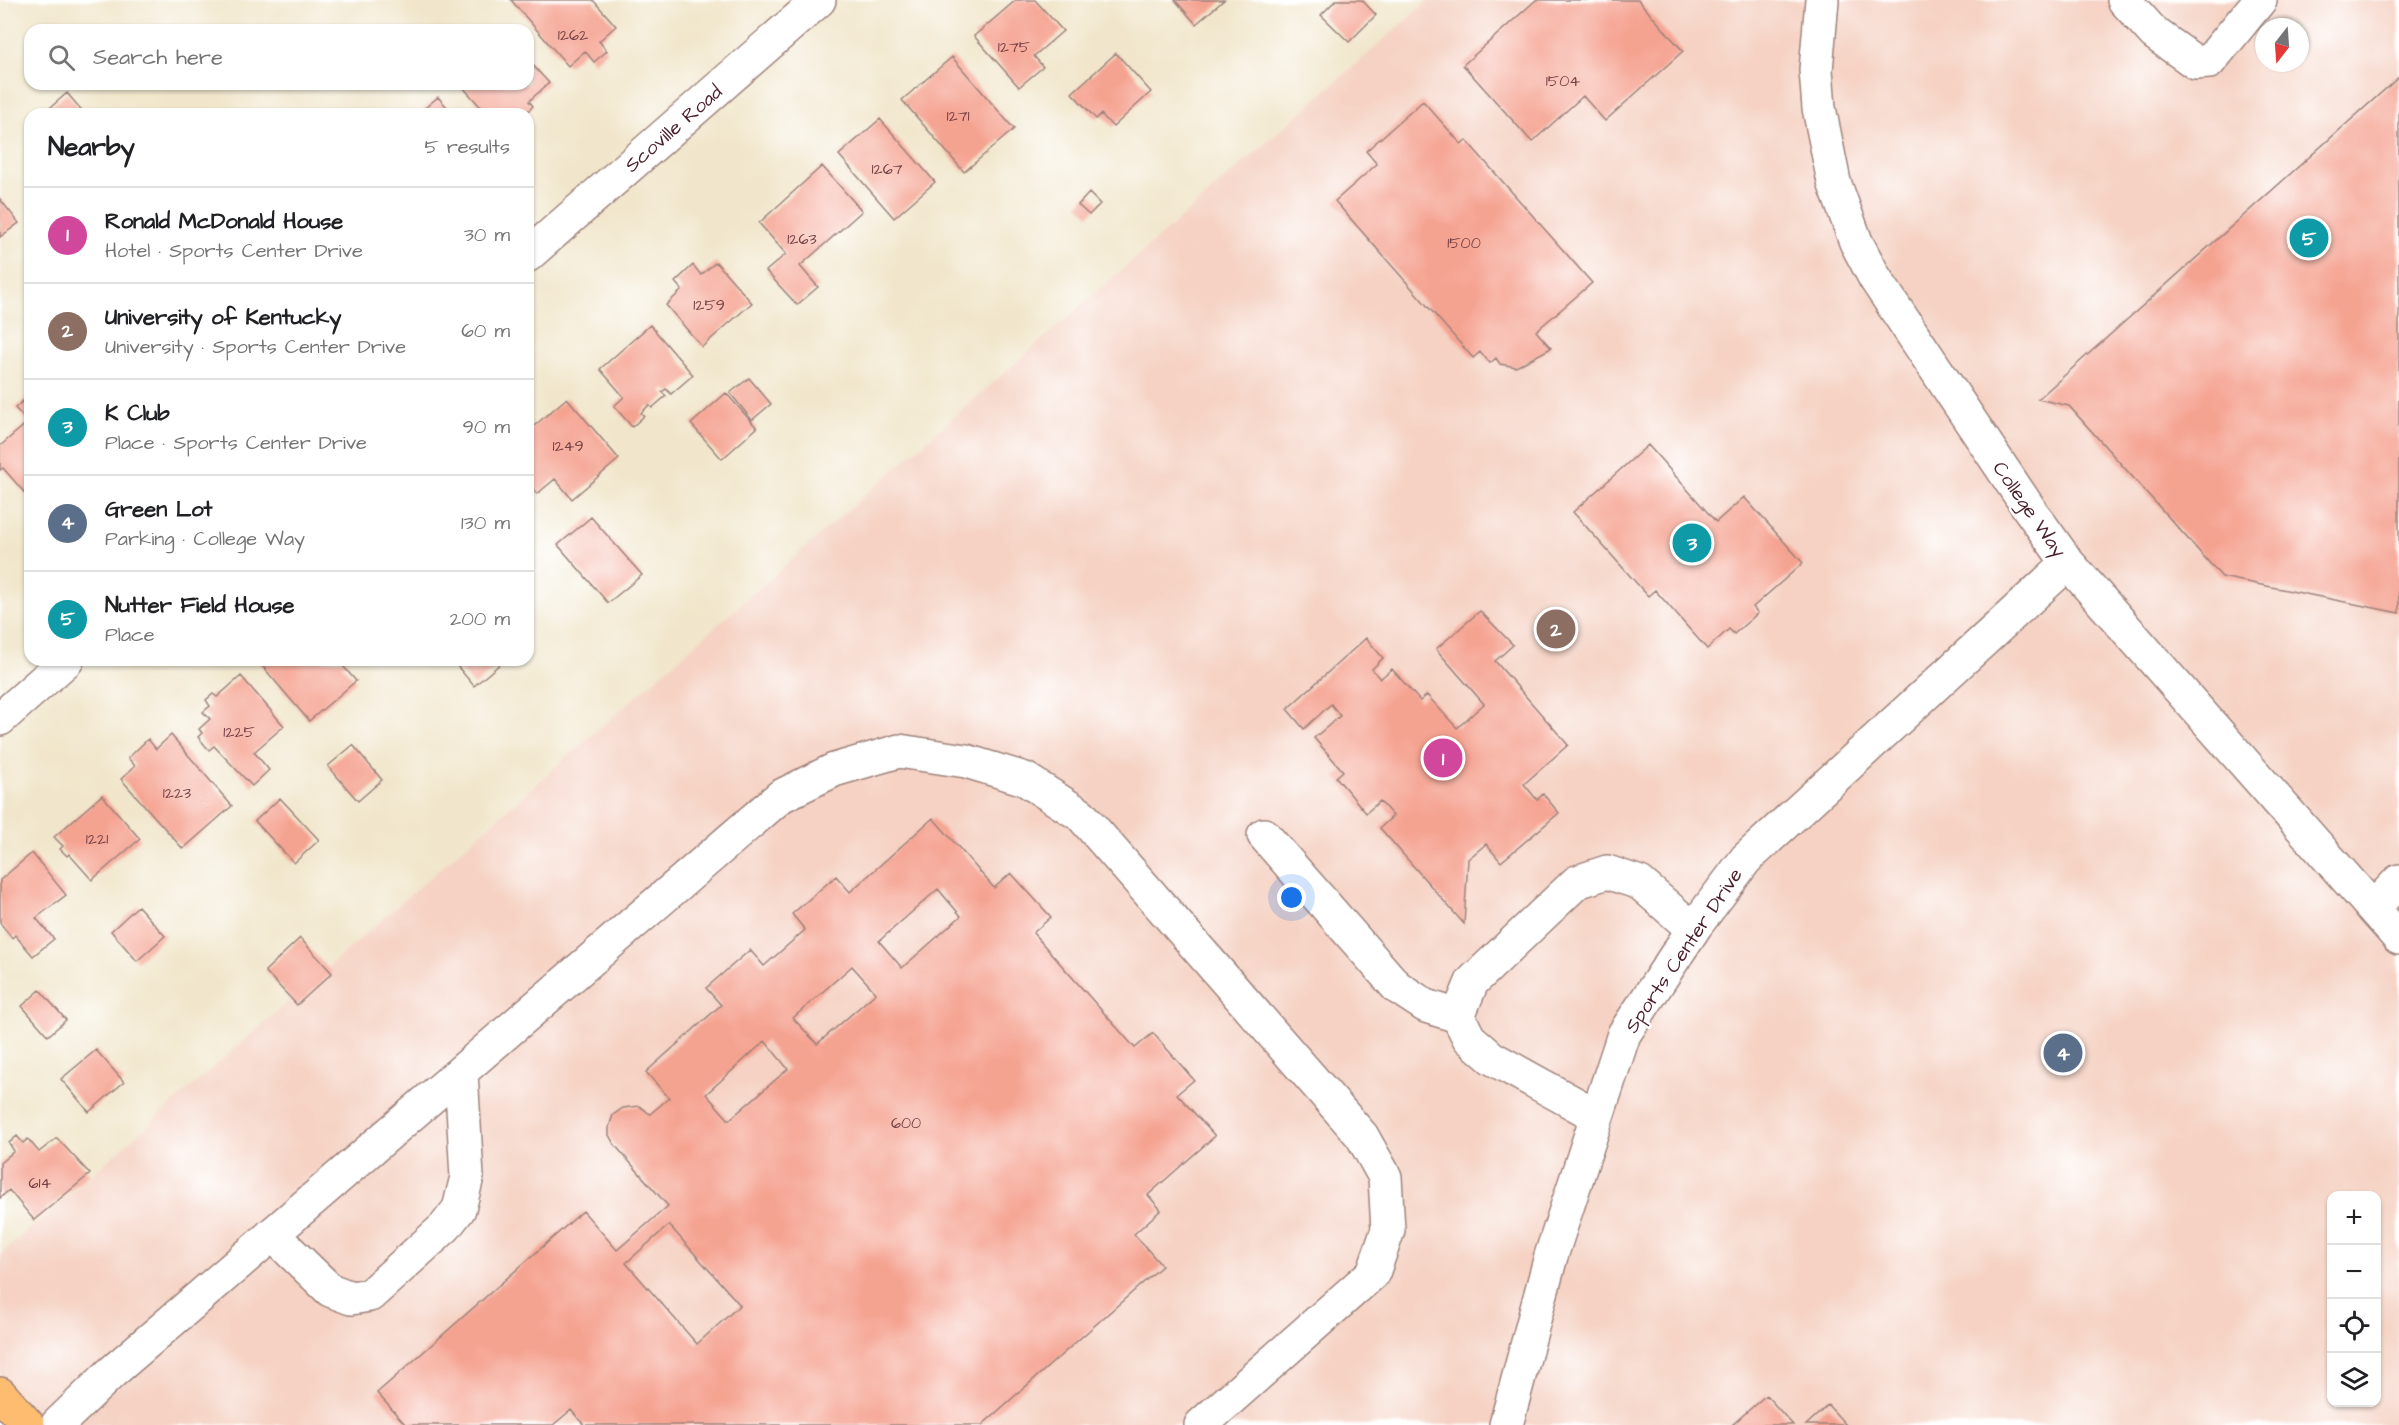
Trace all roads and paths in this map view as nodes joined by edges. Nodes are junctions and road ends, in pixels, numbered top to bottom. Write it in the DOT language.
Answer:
graph roads {
  1 [pos="819,0"];
  2 [pos="1822,0"];
  3 [pos="2124,0"];
  4 [pos="2260,0"];
  5 [pos="534,250"];
  6 [pos="2068,563"];
  7 [pos="60,666"];
  8 [pos="0,719"];
  9 [pos="1264,835"];
  10 [pos="2399,881"];
  11 [pos="2373,908"];
  12 [pos="1693,930"];
  13 [pos="2399,938"];
  14 [pos="1458,1016"];
  15 [pos="461,1072"];
  16 [pos="1597,1116"];
  17 [pos="272,1234"];
  18 [pos="0,1394"];
  19 [pos="28,1425"];
  20 [pos="57,1425"];
  21 [pos="1201,1425"];
  22 [pos="1506,1425"];
  1 -- 5 [label="street, Scoville Road"];
  2 -- 6 [label="street, College Way"];
  3 -- 4 [label="street"];
  6 -- 11 [label="street, College Way"];
  6 -- 12 [label="street, Sports Center Drive"];
  7 -- 8 [label="street"];
  9 -- 14 [label="street"];
  10 -- 11 [label="street"];
  11 -- 13 [label="street, College Way"];
  12 -- 14 [label="street"];
  12 -- 16 [label="street, Sports Center Drive"];
  14 -- 16 [label="street"];
  15 -- 17 [label="street"];
  15 -- 17 [label="street"];
  15 -- 21 [label="street"];
  16 -- 22 [label="street, Sports Center Drive"];
  17 -- 20 [label="street"];
  18 -- 19 [label="main road"];
}
